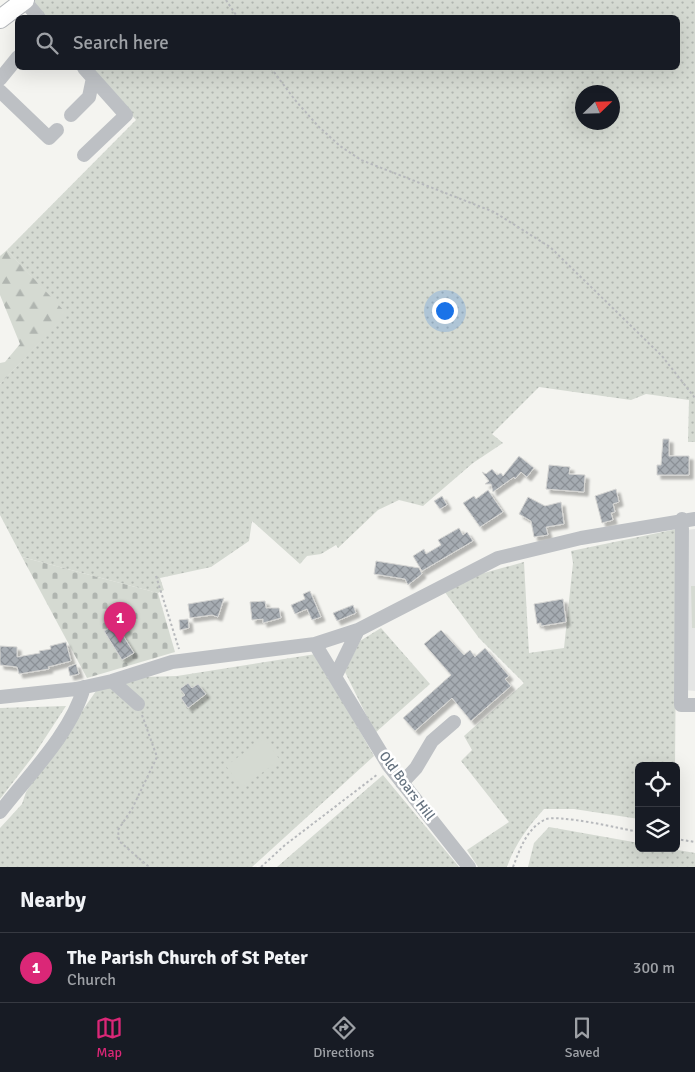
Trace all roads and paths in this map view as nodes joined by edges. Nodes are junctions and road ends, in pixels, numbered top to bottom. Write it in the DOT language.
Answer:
graph roads {
  1 [pos="24,0"];
  2 [pos="226,0"];
  3 [pos="36,15"];
  4 [pos="236,15"];
  5 [pos="0,19"];
  6 [pos="15,61"];
  7 [pos="272,70"];
  8 [pos="88,73"];
  9 [pos="0,79"];
  10 [pos="0,90"];
  11 [pos="71,115"];
  12 [pos="57,130"];
  13 [pos="84,154"];
  14 [pos="695,398"];
  15 [pos="689,519"];
  16 [pos="156,576"];
  17 [pos="358,630"];
  18 [pos="315,644"];
  19 [pos="183,661"];
  20 [pos="336,675"];
  21 [pos="112,681"];
  22 [pos="84,687"];
  23 [pos="0,697"];
  24 [pos="138,704"];
  25 [pos="695,705"];
  26 [pos="454,722"];
  27 [pos="388,766"];
  28 [pos="402,784"];
  29 [pos="0,812"];
  30 [pos="635,831"];
  31 [pos="680,840"];
  32 [pos="695,842"];
  33 [pos="149,867"];
  34 [pos="261,867"];
  35 [pos="469,867"];
  36 [pos="513,867"];
  1 -- 3 [label="street"];
  1 -- 5 [label="main road"];
  2 -- 4 [label="path"];
  6 -- 9 [label="street"];
  7 -- 14 [label="path"];
  8 -- 11 [label="street"];
  8 -- 13 [label="street"];
  10 -- 12 [label="street"];
  15 -- 17 [label="street"];
  15 -- 25 [label="street"];
  16 -- 19 [label="path"];
  17 -- 18 [label="street"];
  17 -- 20 [label="street"];
  18 -- 19 [label="street"];
  18 -- 20 [label="street, Old Boars Hill"];
  19 -- 21 [label="street"];
  20 -- 27 [label="street, Old Boars Hill"];
  21 -- 22 [label="street"];
  21 -- 24 [label="street"];
  22 -- 23 [label="street"];
  22 -- 29 [label="street"];
  24 -- 33 [label="path"];
  26 -- 28 [label="street"];
  27 -- 28 [label="street, Old Boars Hill"];
  27 -- 34 [label="path"];
  28 -- 35 [label="street, Old Boars Hill"];
  30 -- 36 [label="path"];
  31 -- 32 [label="path"];
}
